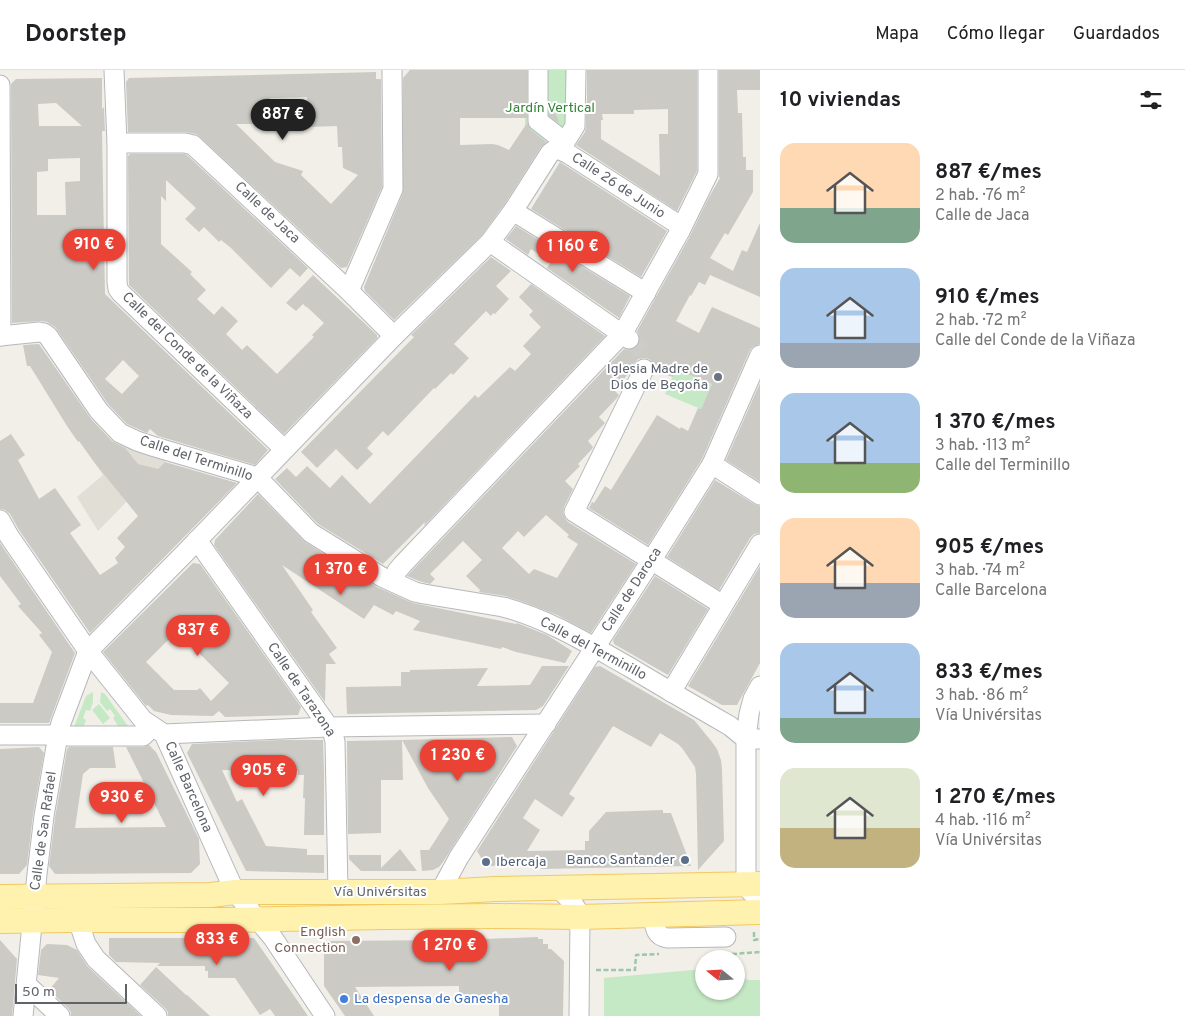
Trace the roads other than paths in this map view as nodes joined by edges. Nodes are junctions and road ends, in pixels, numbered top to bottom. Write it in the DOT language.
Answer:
graph roads {
  1 [pos="0,70"];
  2 [pos="114,70"];
  3 [pos="392,70"];
  4 [pos="538,70"];
  5 [pos="576,70"];
  6 [pos="708,70"];
  7 [pos="0,75"];
  8 [pos="0,85"];
  9 [pos="117,143"];
  10 [pos="563,146"];
  11 [pos="513,210"];
  12 [pos="678,227"];
  13 [pos="490,242"];
  14 [pos="349,291"];
  15 [pos="646,294"];
  16 [pos="1,336"];
  17 [pos="394,336"];
  18 [pos="626,336"];
  19 [pos="760,355"];
  20 [pos="644,369"];
  21 [pos="284,449"];
  22 [pos="712,464"];
  23 [pos="256,478"];
  24 [pos="760,495"];
  25 [pos="0,520"];
  26 [pos="197,540"];
  27 [pos="760,544"];
  28 [pos="651,561"];
  29 [pos="388,580"];
  30 [pos="723,605"];
  31 [pos="595,647"];
  32 [pos="88,651"];
  33 [pos="760,686"];
  34 [pos="671,692"];
  35 [pos="546,724"];
  36 [pos="328,727"];
  37 [pos="156,732"];
  38 [pos="0,735"];
  39 [pos="63,735"];
  40 [pos="753,739"];
  41 [pos="559,889"];
  42 [pos="755,890"];
  43 [pos="338,891"];
  44 [pos="235,892"];
  45 [pos="440,892"];
  46 [pos="0,896"];
  47 [pos="35,896"];
  48 [pos="422,916"];
  49 [pos="653,916"];
  50 [pos="580,918"];
  51 [pos="258,919"];
  52 [pos="78,920"];
  53 [pos="0,921"];
  54 [pos="33,921"];
  55 [pos="757,921"];
  56 [pos="727,946"];
  57 [pos="27,985"];
  58 [pos="23,1016"];
  59 [pos="60,1016"];
  60 [pos="157,1016"];
  61 [pos="325,1016"];
  62 [pos="579,1016"];
  1 -- 7 [label="street"];
  2 -- 9 [label="street, Calle del Conde de la Viñaza"];
  3 -- 14 [label="street"];
  4 -- 10 [label="street, Calle 26 de Junio"];
  5 -- 10 [label="street"];
  6 -- 12 [label="street"];
  8 -- 16 [label="street"];
  9 -- 14 [label="street, Calle de Jaca"];
  9 -- 21 [label="street, Calle del Conde de la Viñaza"];
  10 -- 11 [label="street"];
  10 -- 12 [label="street, Calle 26 de Junio"];
  11 -- 13 [label="street"];
  11 -- 15 [label="street"];
  12 -- 15 [label="street"];
  13 -- 17 [label="street"];
  13 -- 18 [label="street"];
  14 -- 17 [label="street, Calle de Jaca"];
  15 -- 18 [label="street"];
  16 -- 23 [label="street, Calle del Terminillo"];
  17 -- 21 [label="street"];
  18 -- 29 [label="street"];
  19 -- 22 [label="street, Calle de Daroca"];
  20 -- 28 [label="street"];
  21 -- 23 [label="street"];
  22 -- 24 [label="street"];
  22 -- 28 [label="street, Calle de Daroca"];
  23 -- 26 [label="street"];
  23 -- 29 [label="street, Calle del Terminillo"];
  25 -- 32 [label="street, Calle Barcelona"];
  26 -- 32 [label="street"];
  26 -- 36 [label="street, Calle de Tarazona"];
  27 -- 30 [label="street"];
  28 -- 30 [label="street"];
  28 -- 31 [label="street, Calle de Daroca"];
  29 -- 31 [label="street, Calle del Terminillo"];
  30 -- 34 [label="street"];
  31 -- 34 [label="street, Calle del Terminillo"];
  31 -- 35 [label="street, Calle de Daroca"];
  32 -- 37 [label="street, Calle Barcelona"];
  32 -- 39 [label="street, Calle de San Rafael"];
  33 -- 40 [label="street"];
  34 -- 40 [label="street, Calle del Terminillo"];
  35 -- 36 [label="street"];
  35 -- 45 [label="street, Calle de Daroca"];
  36 -- 37 [label="street"];
  36 -- 43 [label="street, Calle de Tarazona"];
  37 -- 39 [label="street"];
  37 -- 44 [label="street, Calle Barcelona"];
  38 -- 39 [label="street"];
  39 -- 47 [label="street, Calle de San Rafael"];
  40 -- 42 [label="street"];
  41 -- 42 [label="main road, Vía Univérsitas"];
  41 -- 45 [label="main road, Vía Univérsitas"];
  41 -- 50 [label="street"];
  43 -- 44 [label="main road, Vía Univérsitas"];
  43 -- 45 [label="main road, Vía Univérsitas"];
  44 -- 47 [label="main road, Vía Univérsitas"];
  44 -- 51 [label="street, Calle Barcelona"];
  45 -- 48 [label="main road"];
  46 -- 47 [label="main road, Vía Univérsitas"];
  47 -- 54 [label="street, Calle de San Rafael"];
  48 -- 50 [label="main road, Vía Univérsitas"];
  48 -- 51 [label="main road, Vía Univérsitas"];
  49 -- 50 [label="main road, Vía Univérsitas"];
  49 -- 55 [label="main road, Vía Univérsitas"];
  49 -- 56 [label="street"];
  50 -- 62 [label="street"];
  51 -- 52 [label="main road, Vía Univérsitas"];
  51 -- 61 [label="street, Calle Barcelona"];
  52 -- 54 [label="main road, Vía Univérsitas"];
  52 -- 60 [label="street"];
  53 -- 54 [label="main road, Vía Univérsitas"];
  54 -- 57 [label="street, Calle de San Rafael"];
  57 -- 58 [label="street, Calle de San Rafael"];
  57 -- 59 [label="street"];
}
